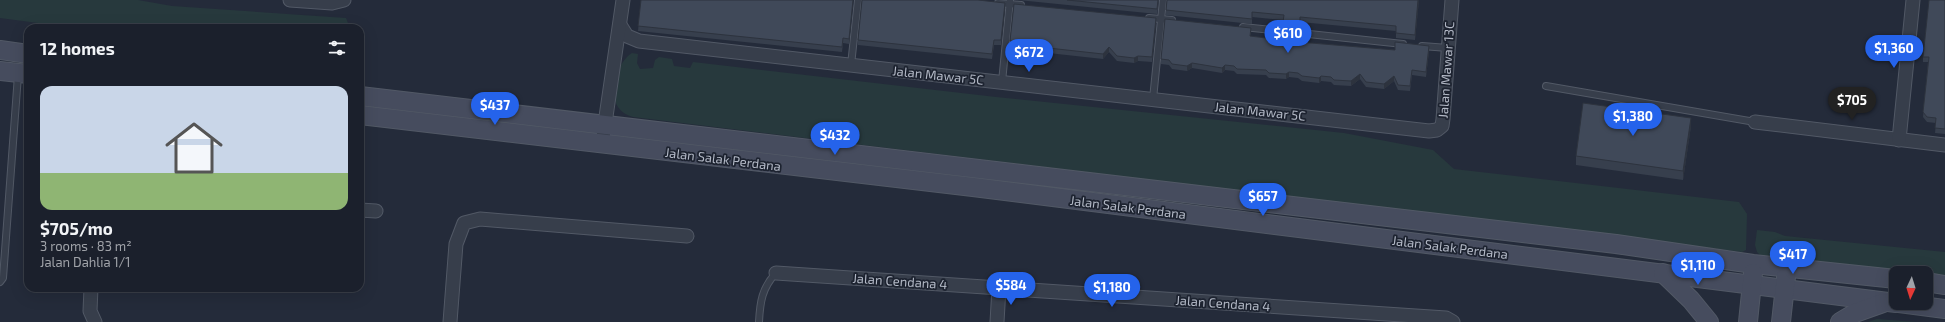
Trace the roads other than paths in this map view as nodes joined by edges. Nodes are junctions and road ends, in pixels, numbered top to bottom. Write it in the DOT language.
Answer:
graph roads {
  1 [pos="290,0"];
  2 [pos="344,0"];
  3 [pos="623,0"];
  4 [pos="858,0"];
  5 [pos="1163,0"];
  6 [pos="1452,0"];
  7 [pos="1913,0"];
  8 [pos="988,2"];
  9 [pos="1010,2"];
  10 [pos="1025,5"];
  11 [pos="1139,17"];
  12 [pos="1161,19"];
  13 [pos="1177,21"];
  14 [pos="620,25"];
  15 [pos="1239,27"];
  16 [pos="1409,44"];
  17 [pos="1417,45"];
  18 [pos="1448,48"];
  19 [pos="0,50"];
  20 [pos="24,53"];
  21 [pos="851,65"];
  22 [pos="0,71"];
  23 [pos="23,74"];
  24 [pos="1002,82"];
  25 [pos="1546,86"];
  26 [pos="364,96"];
  27 [pos="1153,99"];
  28 [pos="364,115"];
  29 [pos="1756,122"];
  30 [pos="605,124"];
  31 [pos="1429,131"];
  32 [pos="1900,140"];
  33 [pos="602,144"];
  34 [pos="1945,145"];
  35 [pos="364,210"];
  36 [pos="376,211"];
  37 [pos="686,236"];
  38 [pos="1753,264"];
  39 [pos="1787,268"];
  40 [pos="776,273"];
  41 [pos="1663,273"];
  42 [pos="1889,278"];
  43 [pos="0,282"];
  44 [pos="1933,283"];
  45 [pos="1752,285"];
  46 [pos="1945,285"];
  47 [pos="999,288"];
  48 [pos="1784,289"];
  49 [pos="91,292"];
  50 [pos="1889,301"];
  51 [pos="1889,303"];
  52 [pos="1933,307"];
  53 [pos="1945,309"];
  54 [pos="95,322"];
  55 [pos="450,322"];
  56 [pos="759,322"];
  57 [pos="997,322"];
  58 [pos="1453,322"];
  59 [pos="1709,322"];
  60 [pos="1748,322"];
  61 [pos="1781,322"];
  62 [pos="1840,322"];
  1 -- 2 [label="street"];
  3 -- 14 [label="street"];
  4 -- 21 [label="lane"];
  5 -- 12 [label="lane"];
  6 -- 18 [label="street, Jalan Mawar 13C"];
  7 -- 32 [label="street"];
  8 -- 9 [label="lane"];
  9 -- 10 [label="lane"];
  9 -- 24 [label="lane"];
  11 -- 12 [label="lane"];
  12 -- 13 [label="lane"];
  12 -- 27 [label="lane"];
  14 -- 21 [label="street, Jalan Mawar 5C"];
  14 -- 30 [label="street"];
  15 -- 16 [label="lane"];
  17 -- 18 [label="lane"];
  18 -- 31 [label="street, Jalan Mawar 13C"];
  19 -- 20 [label="street"];
  21 -- 24 [label="street, Jalan Mawar 5C"];
  22 -- 23 [label="street"];
  23 -- 43 [label="lane"];
  24 -- 27 [label="street, Jalan Mawar 5C"];
  25 -- 29 [label="lane"];
  26 -- 30 [label="street, Jalan Salak Perdana"];
  27 -- 31 [label="street, Jalan Mawar 5C"];
  28 -- 33 [label="street, Jalan Salak Perdana"];
  29 -- 32 [label="street"];
  30 -- 33 [label="street"];
  30 -- 38 [label="street, Jalan Salak Perdana"];
  32 -- 34 [label="street"];
  33 -- 41 [label="street, Jalan Salak Perdana"];
  35 -- 36 [label="street"];
  37 -- 55 [label="street"];
  38 -- 39 [label="street, Jalan Salak Perdana"];
  38 -- 45 [label="street"];
  39 -- 42 [label="street, Jalan Salak Perdana"];
  39 -- 48 [label="street"];
  40 -- 47 [label="street, Jalan Cendana 4"];
  40 -- 56 [label="lane"];
  41 -- 45 [label="street, Jalan Salak Perdana"];
  41 -- 59 [label="street"];
  44 -- 46 [label="street"];
  45 -- 48 [label="street, Jalan Salak Perdana"];
  45 -- 60 [label="street"];
  47 -- 57 [label="street"];
  47 -- 58 [label="street, Jalan Cendana 4"];
  48 -- 50 [label="street, Jalan Salak Perdana"];
  48 -- 61 [label="street"];
  49 -- 54 [label="street"];
  51 -- 62 [label="street"];
  52 -- 53 [label="street, Jalan Salak Perdana"];
}
